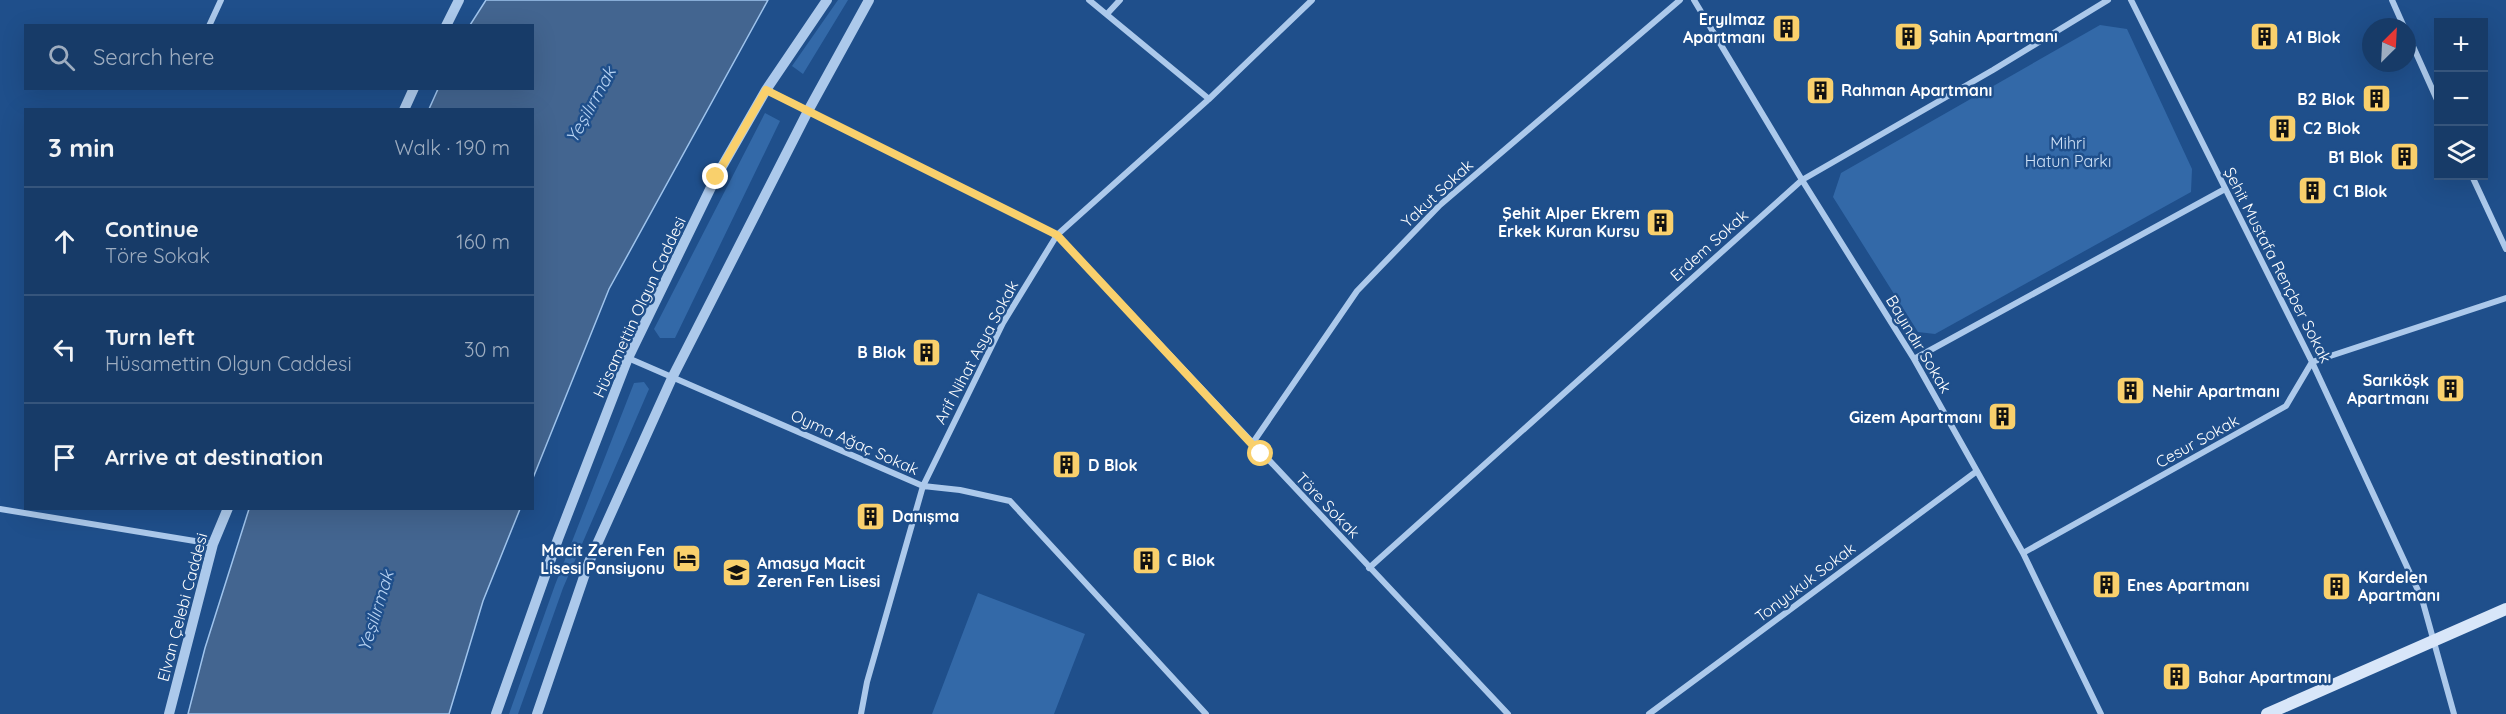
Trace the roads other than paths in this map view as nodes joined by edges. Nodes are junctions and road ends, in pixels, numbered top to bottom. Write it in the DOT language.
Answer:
graph roads {
  1 [pos="221,0"];
  2 [pos="459,0"];
  3 [pos="827,0"];
  4 [pos="869,0"];
  5 [pos="1089,0"];
  6 [pos="1120,0"];
  7 [pos="1312,0"];
  8 [pos="1680,0"];
  9 [pos="1694,0"];
  10 [pos="2108,0"];
  11 [pos="2131,0"];
  12 [pos="2392,0"];
  13 [pos="1107,14"];
  14 [pos="2400,18"];
  15 [pos="210,24"];
  16 [pos="447,24"];
  17 [pos="2416,52"];
  18 [pos="413,90"];
  19 [pos="766,90"];
  20 [pos="2434,91"];
  21 [pos="1209,99"];
  22 [pos="405,108"];
  23 [pos="808,111"];
  24 [pos="1802,180"];
  25 [pos="2474,180"];
  26 [pos="2225,189"];
  27 [pos="1057,235"];
  28 [pos="2506,249"];
  29 [pos="2506,297"];
  30 [pos="628,358"];
  31 [pos="1914,359"];
  32 [pos="2312,362"];
  33 [pos="672,378"];
  34 [pos="1252,444"];
  35 [pos="1977,471"];
  36 [pos="923,486"];
  37 [pos="0,508"];
  38 [pos="227,510"];
  39 [pos="213,544"];
  40 [pos="2023,554"];
  41 [pos="1370,568"];
  42 [pos="2506,609"];
  43 [pos="2434,639"];
  44 [pos="169,714"];
  45 [pos="496,714"];
  46 [pos="537,714"];
  47 [pos="861,714"];
  48 [pos="1206,714"];
  49 [pos="1508,714"];
  50 [pos="1649,714"];
  51 [pos="2101,714"];
  52 [pos="2267,714"];
  53 [pos="2454,714"];
  1 -- 15 [label="street"];
  2 -- 16 [label="street"];
  3 -- 19 [label="street, Hüsamettin Olgun Caddesi"];
  4 -- 23 [label="street"];
  5 -- 13 [label="street"];
  6 -- 13 [label="street"];
  7 -- 21 [label="street, Arif Nihat Asya Sokak"];
  8 -- 34 [label="street, Yakut Sokak"];
  9 -- 24 [label="street, Bayındır Sokak"];
  10 -- 24 [label="street, Erdem Sokak"];
  11 -- 26 [label="street, Şehit Mustafa Rençber Sokak"];
  12 -- 14 [label="street"];
  13 -- 21 [label="street"];
  17 -- 20 [label="street"];
  18 -- 22 [label="street"];
  19 -- 23 [label="street, Töre Sokak"];
  19 -- 30 [label="street, Hüsamettin Olgun Caddesi"];
  21 -- 27 [label="street, Arif Nihat Asya Sokak"];
  23 -- 27 [label="street, Töre Sokak"];
  23 -- 33 [label="street"];
  24 -- 31 [label="street, Bayındır Sokak"];
  24 -- 41 [label="street, Erdem Sokak"];
  25 -- 28 [label="street"];
  26 -- 31 [label="street"];
  26 -- 32 [label="street, Şehit Mustafa Rençber Sokak"];
  27 -- 34 [label="street, Töre Sokak"];
  27 -- 36 [label="street, Arif Nihat Asya Sokak"];
  29 -- 32 [label="street"];
  30 -- 33 [label="street, Oyma Ağaç Sokak"];
  30 -- 45 [label="street, Hüsamettin Olgun Caddesi"];
  31 -- 35 [label="street, Bayındır Sokak"];
  32 -- 40 [label="street, Cesur Sokak"];
  32 -- 43 [label="street, Şehit Mustafa Rençber Sokak"];
  33 -- 36 [label="street, Oyma Ağaç Sokak"];
  33 -- 46 [label="street"];
  34 -- 41 [label="street, Töre Sokak"];
  35 -- 40 [label="street, Bayındır Sokak"];
  35 -- 50 [label="street, Tonyukuk Sokak"];
  36 -- 47 [label="street, Arif Nihat Asya Sokak"];
  36 -- 48 [label="street, Oyma Ağaç Sokak"];
  37 -- 39 [label="street"];
  38 -- 39 [label="street, Elvan Çelebi Caddesi"];
  39 -- 44 [label="street, Elvan Çelebi Caddesi"];
  40 -- 51 [label="street, Bayındır Sokak"];
  41 -- 49 [label="street, Töre Sokak"];
  42 -- 43 [label="main road"];
  43 -- 52 [label="main road"];
  43 -- 53 [label="street, Şehit Mustafa Rençber Sokak"];
}
